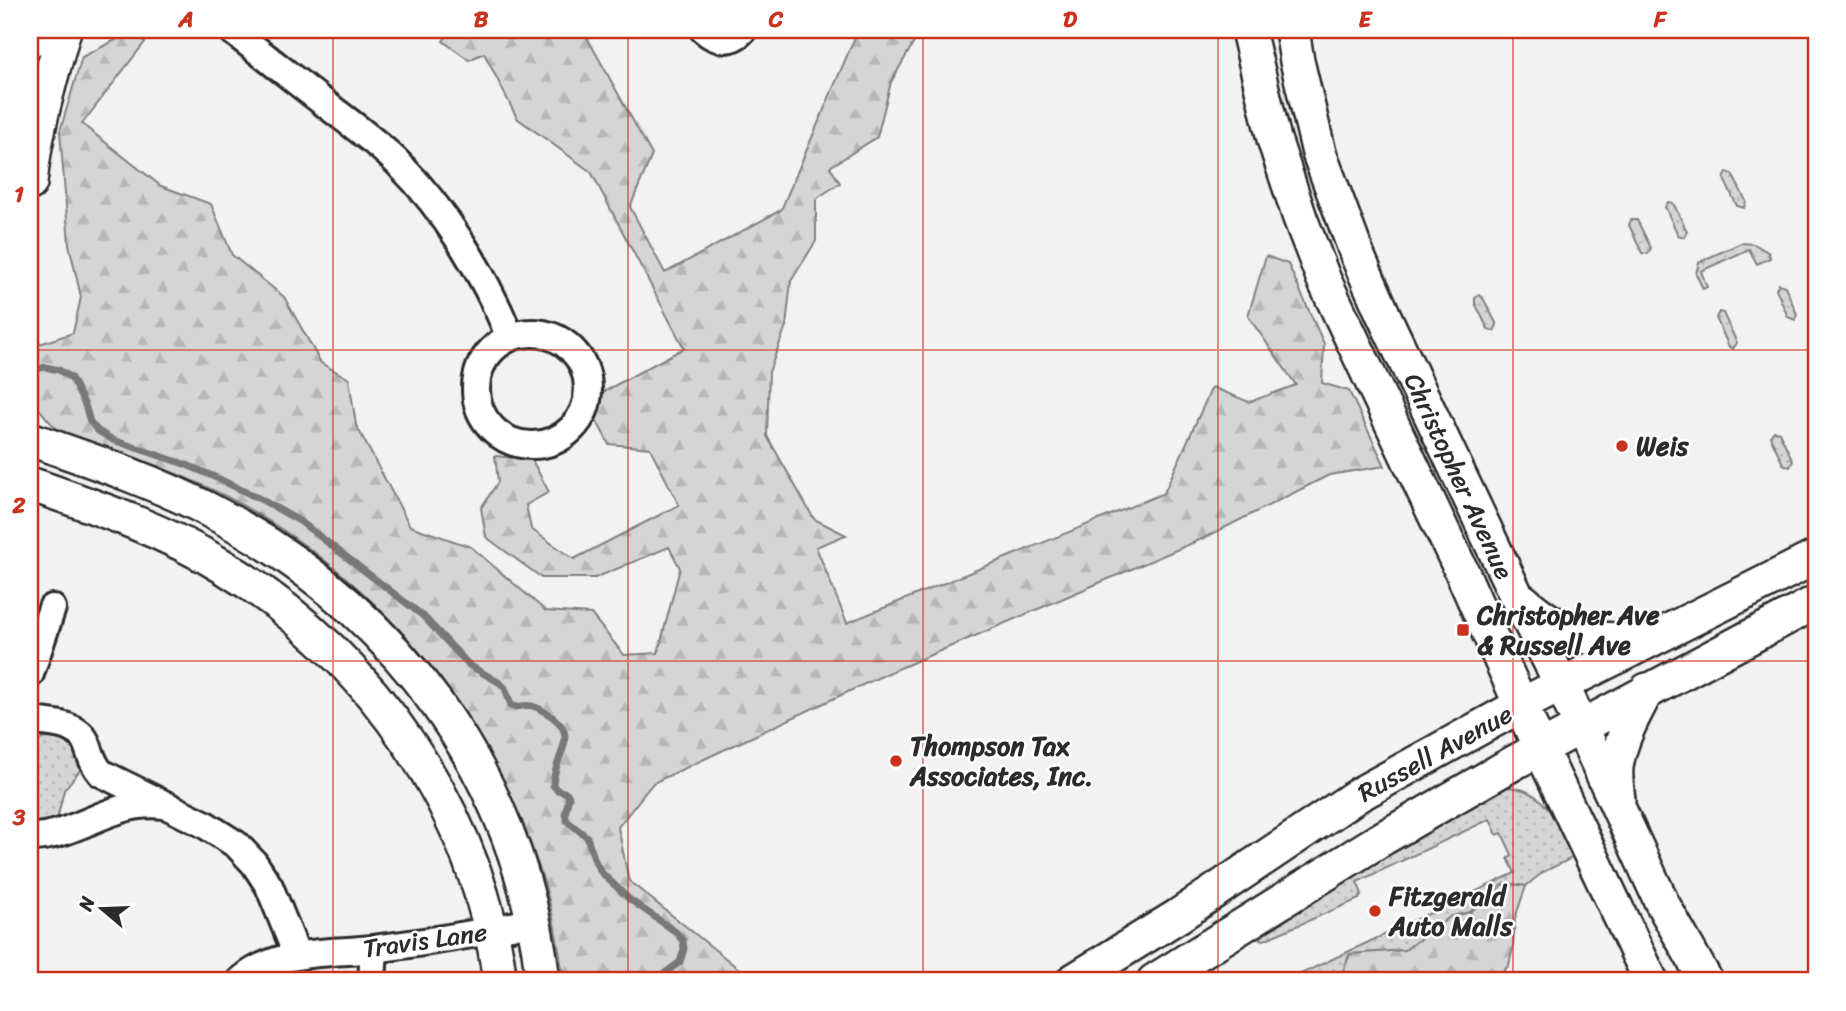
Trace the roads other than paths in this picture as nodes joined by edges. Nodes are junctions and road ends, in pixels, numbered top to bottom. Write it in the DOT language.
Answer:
graph roads {
  1 [pos="37,30"];
  2 [pos="64,30"];
  3 [pos="232,30"];
  4 [pos="704,30"];
  5 [pos="743,30"];
  6 [pos="1248,30"];
  7 [pos="1292,30"];
  8 [pos="30,40"];
  9 [pos="30,183"];
  10 [pos="510,337"];
  11 [pos="30,439"];
  12 [pos="30,484"];
  13 [pos="1816,556"];
  14 [pos="1516,595"];
  15 [pos="1816,603"];
  16 [pos="52,608"];
  17 [pos="1649,640"];
  18 [pos="30,674"];
  19 [pos="1562,685"];
  20 [pos="1647,690"];
  21 [pos="1521,705"];
  22 [pos="30,721"];
  23 [pos="1580,727"];
  24 [pos="1540,748"];
  25 [pos="172,808"];
  26 [pos="1618,810"];
  27 [pos="30,836"];
  28 [pos="533,921"];
  29 [pos="491,931"];
  30 [pos="374,948"];
  31 [pos="297,955"];
  32 [pos="240,981"];
  33 [pos="372,981"];
  34 [pos="500,981"];
  35 [pos="543,981"];
  36 [pos="1073,981"];
  37 [pos="1154,981"];
  38 [pos="1651,981"];
  39 [pos="1706,981"];
  1 -- 8 [label="street"];
  2 -- 9 [label="street"];
  3 -- 10 [label="street"];
  4 -- 5 [label="street"];
  6 -- 21 [label="street, Christopher Avenue"];
  7 -- 14 [label="street, Christopher Avenue"];
  10 -- 10 [label="street"];
  11 -- 28 [label="street"];
  12 -- 29 [label="street"];
  13 -- 17 [label="street, Russell Avenue"];
  14 -- 17 [label="street"];
  14 -- 19 [label="street, Christopher Avenue"];
  15 -- 20 [label="street, Russell Avenue"];
  16 -- 18 [label="street"];
  17 -- 19 [label="street, Russell Avenue"];
  19 -- 21 [label="street, Russell Avenue"];
  19 -- 23 [label="street, Christopher Avenue"];
  20 -- 23 [label="street, Russell Avenue"];
  20 -- 26 [label="street"];
  21 -- 24 [label="street, Christopher Avenue"];
  21 -- 36 [label="street, Russell Avenue"];
  22 -- 25 [label="street"];
  23 -- 24 [label="street, Russell Avenue"];
  23 -- 26 [label="street, Christopher Avenue"];
  24 -- 37 [label="street, Russell Avenue"];
  24 -- 38 [label="street, Christopher Avenue"];
  25 -- 27 [label="street"];
  25 -- 31 [label="street"];
  26 -- 39 [label="street, Christopher Avenue"];
  28 -- 29 [label="street, Travis Lane"];
  28 -- 35 [label="street"];
  29 -- 30 [label="street, Travis Lane"];
  29 -- 34 [label="street"];
  30 -- 31 [label="street, Travis Lane"];
  30 -- 33 [label="street"];
  31 -- 32 [label="street, Travis Lane"];
}
